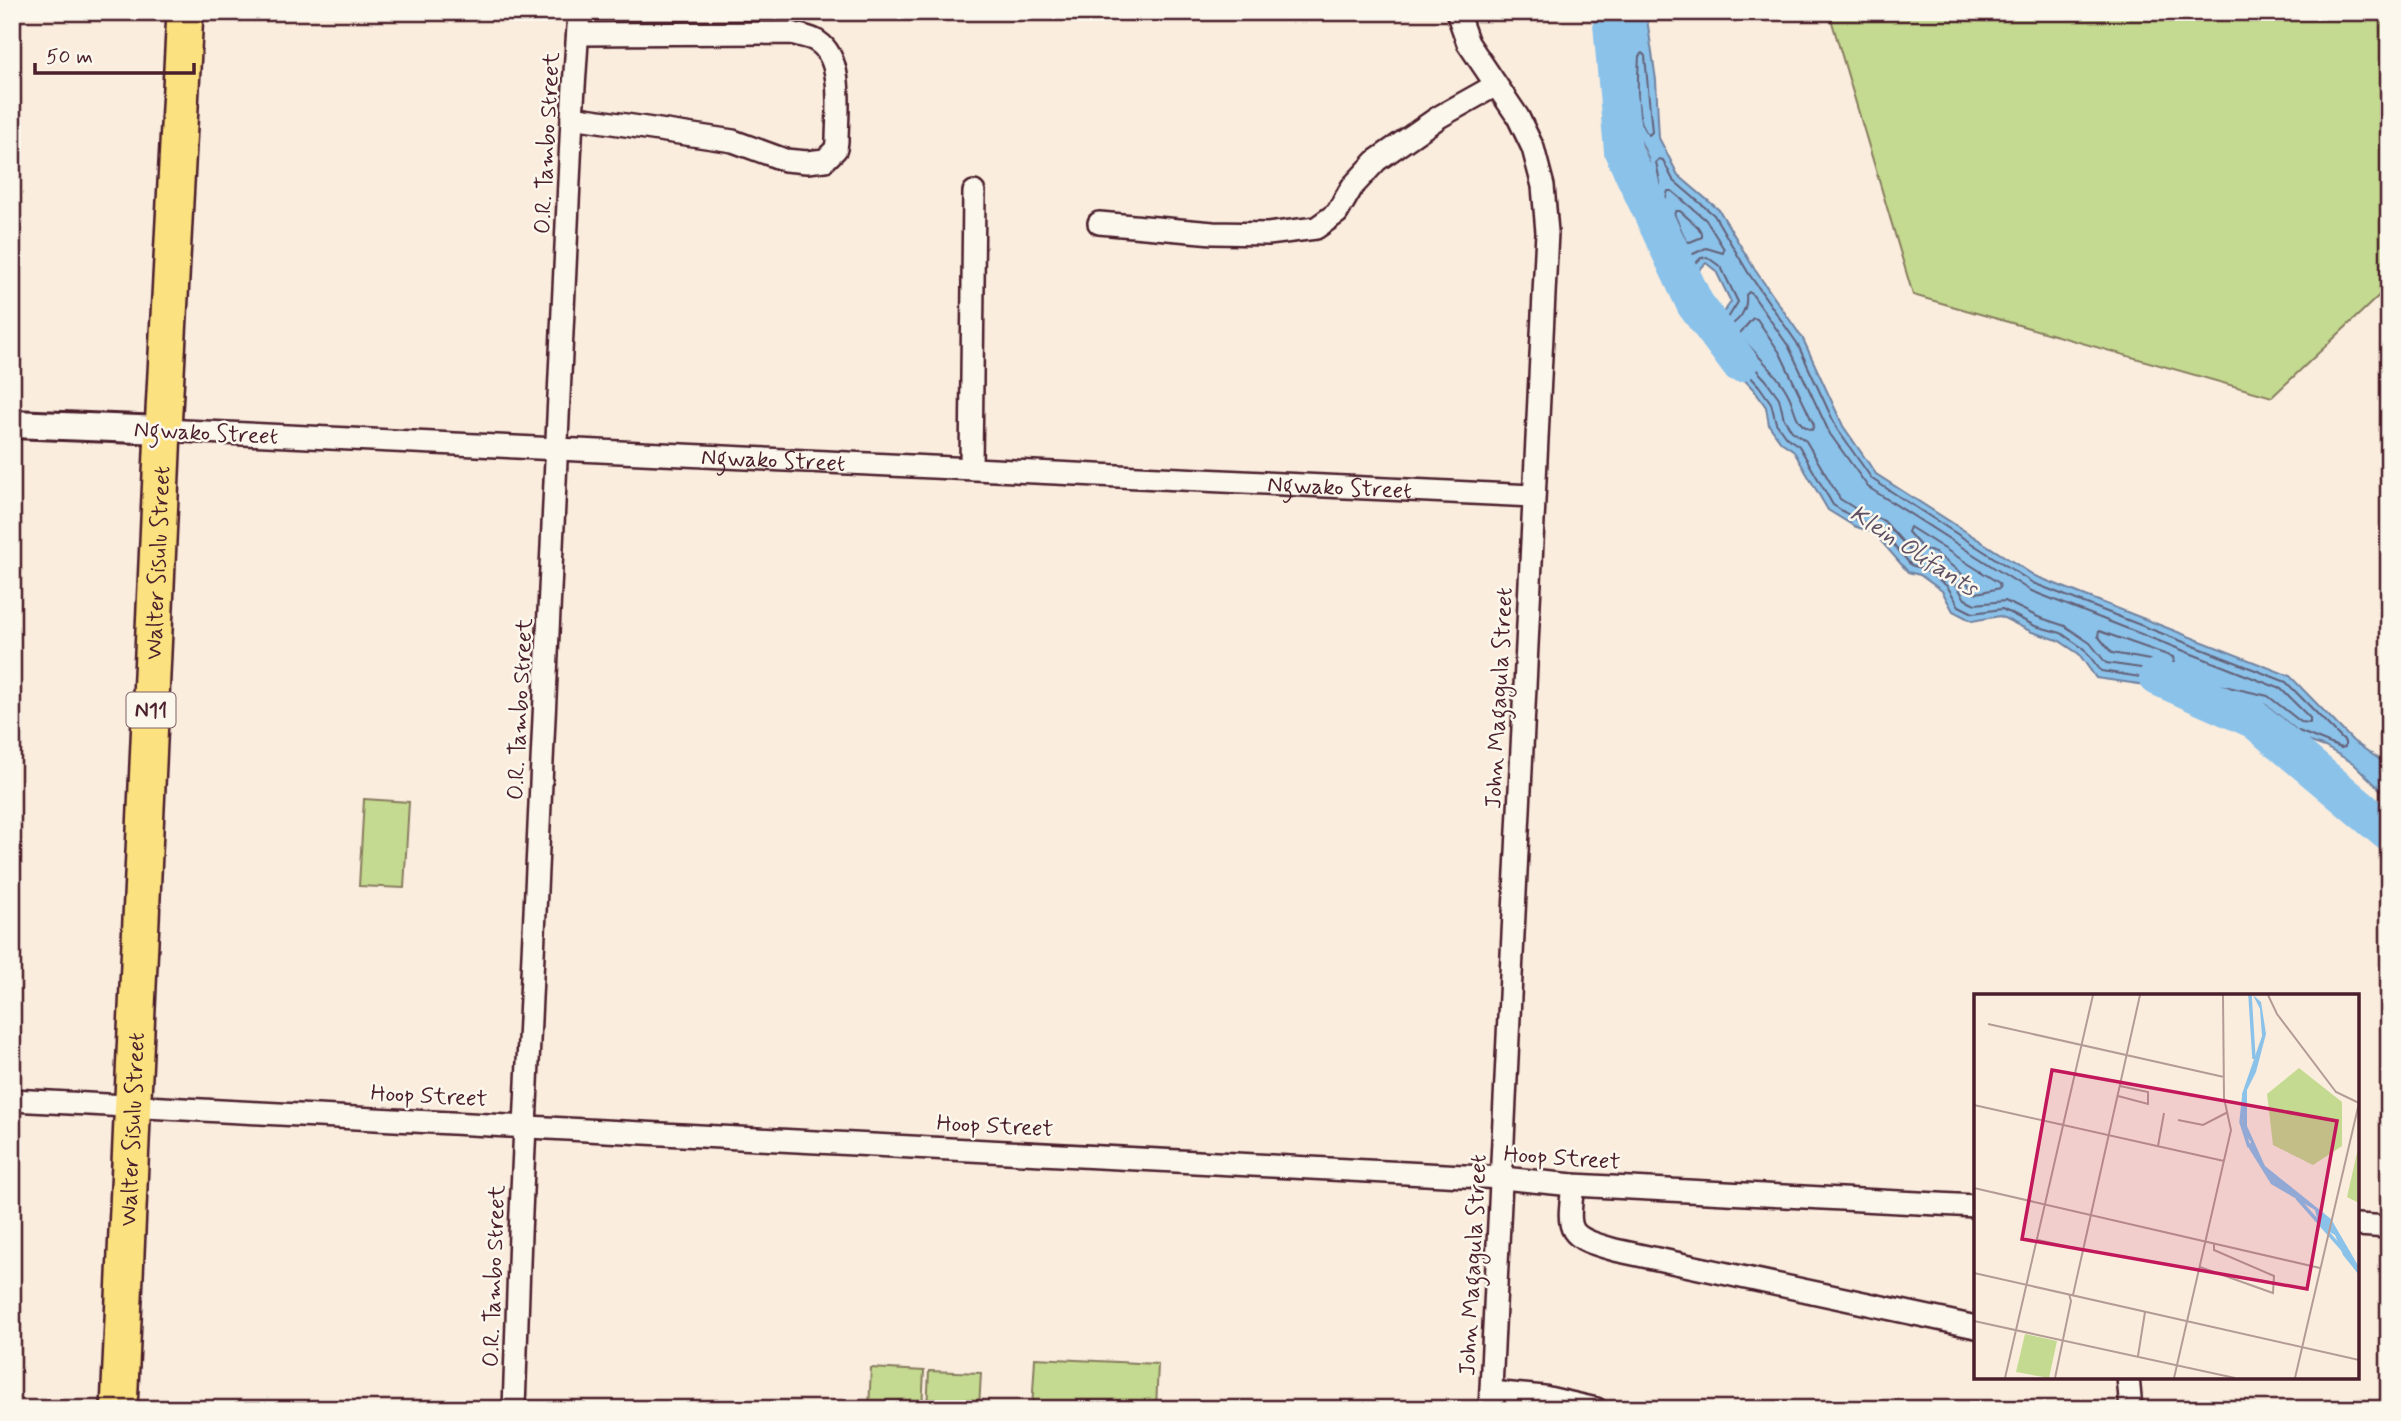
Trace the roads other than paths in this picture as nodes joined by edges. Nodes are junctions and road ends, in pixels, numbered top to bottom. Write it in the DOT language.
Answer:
graph roads {
  1 [pos="185,12"];
  2 [pos="1457,12"];
  3 [pos="579,23"];
  4 [pos="1496,86"];
  5 [pos="572,117"];
  6 [pos="974,192"];
  7 [pos="1099,223"];
  8 [pos="12,424"];
  9 [pos="163,430"];
  10 [pos="557,448"];
  11 [pos="971,468"];
  12 [pos="1533,496"];
  13 [pos="12,1100"];
  14 [pos="134,1106"];
  15 [pos="525,1127"];
  16 [pos="1503,1178"];
  17 [pos="1573,1185"];
  18 [pos="1974,1206"];
  19 [pos="2359,1225"];
  20 [pos="2389,1227"];
  21 [pos="1974,1327"];
  22 [pos="2128,1379"];
  23 [pos="1491,1400"];
  24 [pos="119,1409"];
  25 [pos="514,1409"];
  26 [pos="1596,1409"];
  27 [pos="2131,1409"];
  1 -- 9 [label="highway, Walter Sisulu Street / N11"];
  2 -- 4 [label="street, John Magagula Street"];
  3 -- 5 [label="street, O.R. Tambo Street"];
  3 -- 5 [label="street"];
  4 -- 7 [label="street"];
  4 -- 12 [label="street, John Magagula Street"];
  5 -- 10 [label="street, O.R. Tambo Street"];
  6 -- 11 [label="street"];
  8 -- 9 [label="street, Ngwako Street"];
  9 -- 10 [label="street, Ngwako Street"];
  9 -- 14 [label="highway, Walter Sisulu Street / N11"];
  10 -- 11 [label="street, Ngwako Street"];
  10 -- 15 [label="street, O.R. Tambo Street"];
  11 -- 12 [label="street, Ngwako Street"];
  12 -- 16 [label="street, John Magagula Street"];
  13 -- 14 [label="street, Hoop Street"];
  14 -- 15 [label="street, Hoop Street"];
  14 -- 24 [label="highway, Walter Sisulu Street / N11"];
  15 -- 16 [label="street, Hoop Street"];
  15 -- 25 [label="street, O.R. Tambo Street"];
  16 -- 17 [label="street, Hoop Street"];
  16 -- 23 [label="street, John Magagula Street"];
  17 -- 18 [label="street, Hoop Street"];
  17 -- 21 [label="street"];
  19 -- 20 [label="street"];
  22 -- 27 [label="street"];
  23 -- 26 [label="street"];
}
